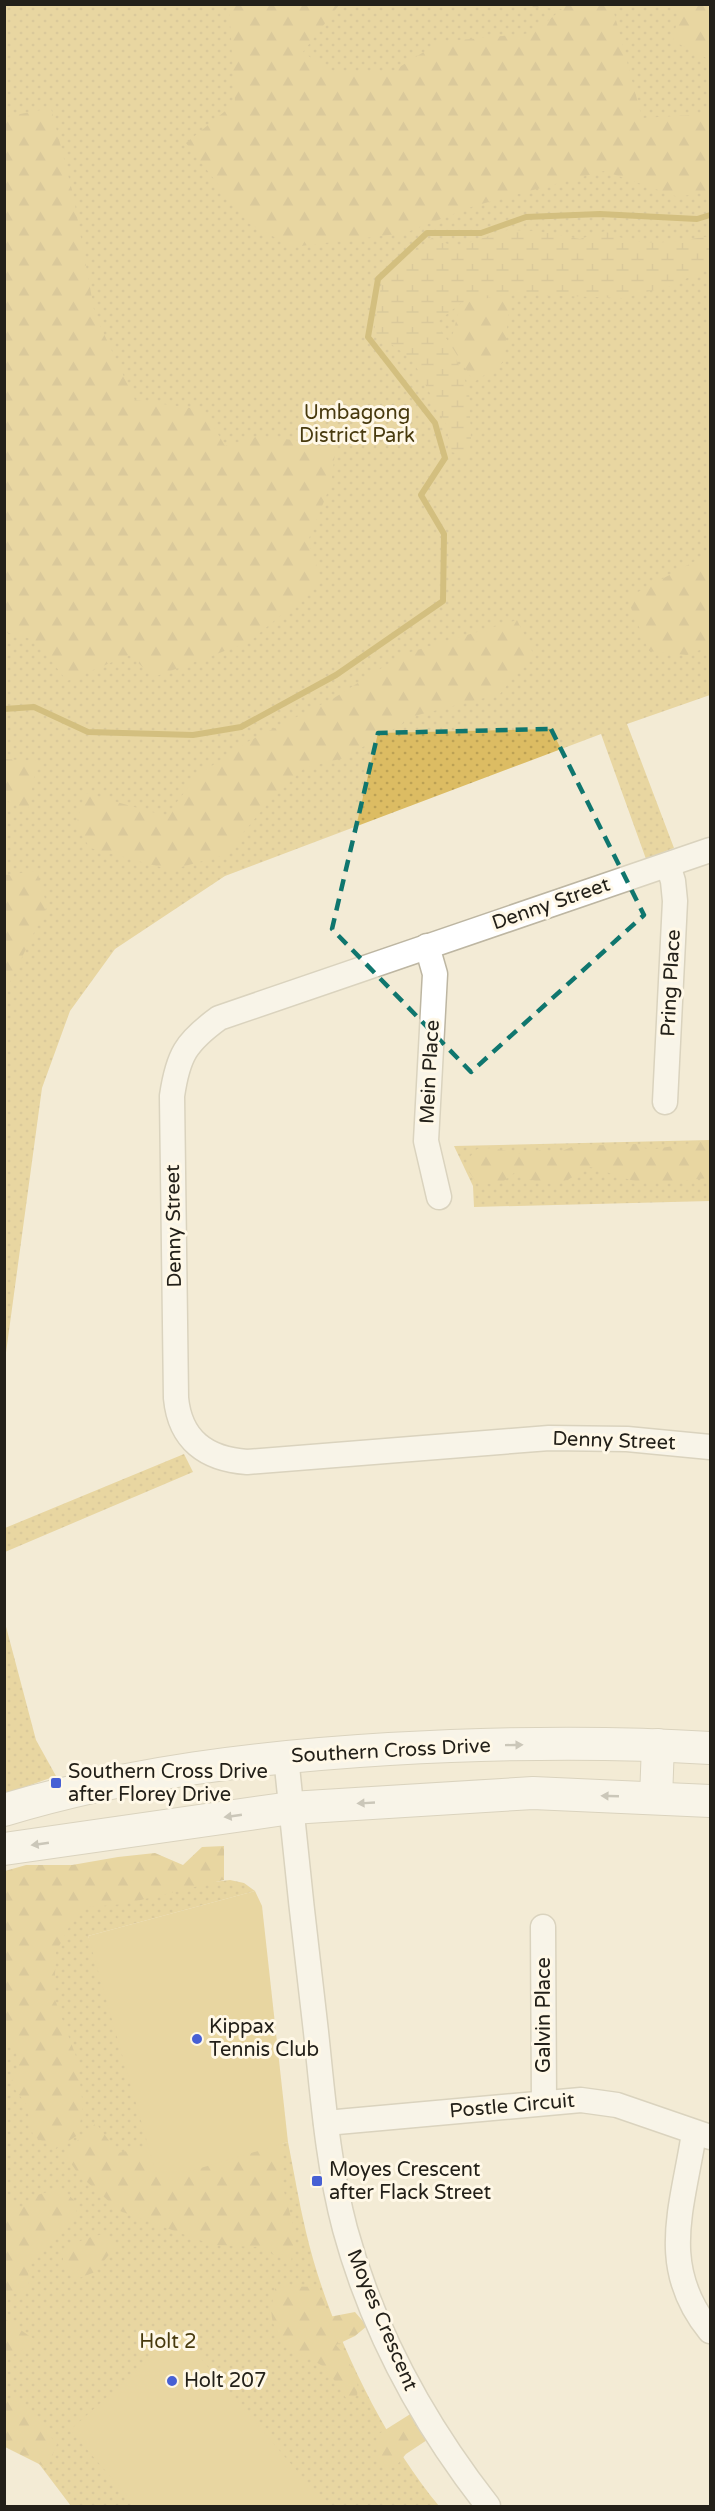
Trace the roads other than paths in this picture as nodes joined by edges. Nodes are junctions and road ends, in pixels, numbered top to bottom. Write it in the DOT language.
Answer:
graph roads {
  1 [pos="711,850"];
  2 [pos="668,865"];
  3 [pos="427,946"];
  4 [pos="664,1102"];
  5 [pos="439,1197"];
  6 [pos="711,1447"];
  7 [pos="658,1745"];
  8 [pos="711,1748"];
  9 [pos="285,1756"];
  10 [pos="656,1798"];
  11 [pos="711,1801"];
  12 [pos="291,1808"];
  13 [pos="4,1810"];
  14 [pos="4,1849"];
  15 [pos="543,1928"];
  16 [pos="544,2102"];
  17 [pos="326,2123"];
  18 [pos="702,2135"];
  19 [pos="711,2331"];
  20 [pos="488,2506"];
  1 -- 2 [label="street, Denny Street"];
  2 -- 3 [label="street, Denny Street"];
  2 -- 4 [label="street, Pring Place"];
  3 -- 5 [label="street, Mein Place"];
  3 -- 6 [label="street, Denny Street"];
  7 -- 8 [label="main road, Southern Cross Drive"];
  9 -- 7 [label="main road, Southern Cross Drive, one-way"];
  7 -- 10 [label="main road"];
  9 -- 12 [label="street, Moyes Crescent"];
  9 -- 13 [label="main road, Southern Cross Drive"];
  10 -- 11 [label="main road"];
  10 -- 12 [label="main road, one-way"];
  12 -- 14 [label="main road, one-way"];
  12 -- 17 [label="street, Moyes Crescent"];
  15 -- 16 [label="street, Galvin Place"];
  16 -- 17 [label="street, Postle Circuit"];
  16 -- 18 [label="street, Postle Circuit"];
  17 -- 20 [label="street, Moyes Crescent"];
  18 -- 19 [label="street, Postle Circuit"];
}
